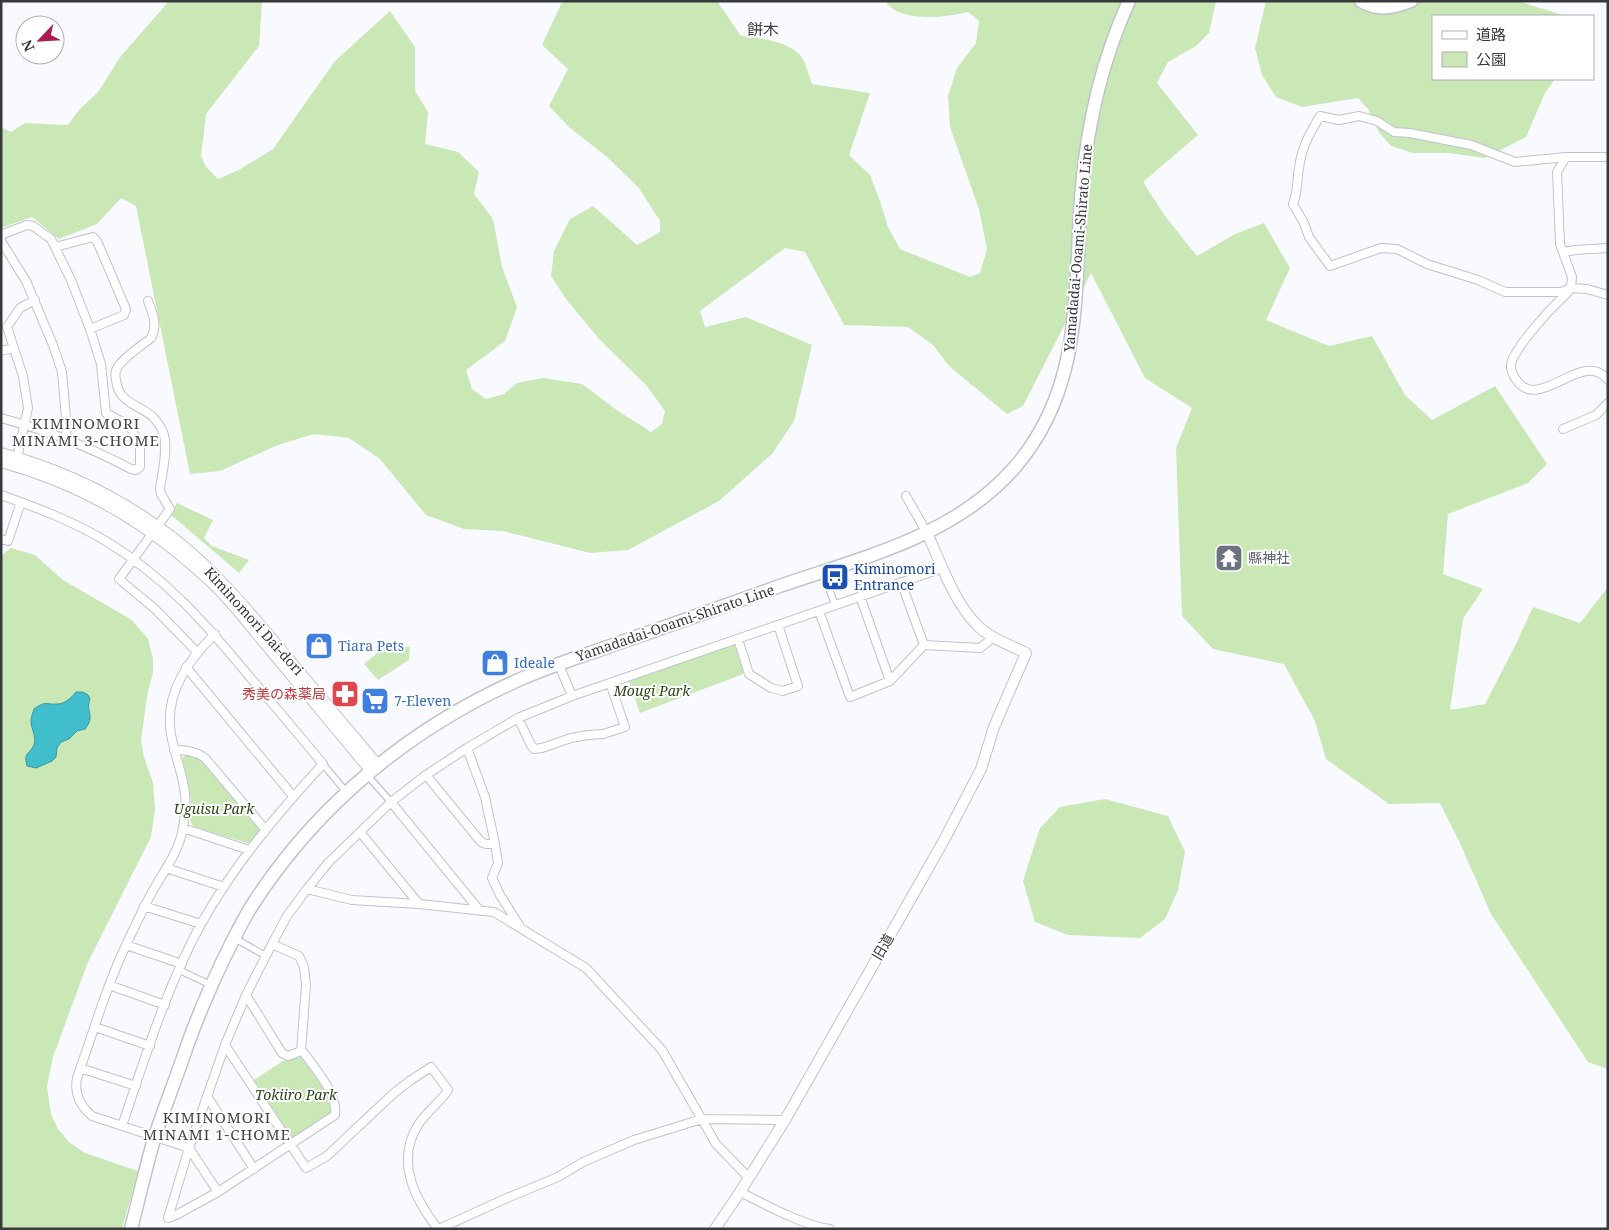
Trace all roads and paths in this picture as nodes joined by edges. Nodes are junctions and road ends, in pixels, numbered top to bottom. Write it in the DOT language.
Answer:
graph roads {
  1 [pos="1130,1"];
  2 [pos="1361,1"];
  3 [pos="1410,1"];
  4 [pos="1566,157"];
  5 [pos="1608,158"];
  6 [pos="1,237"];
  7 [pos="1,241"];
  8 [pos="56,247"];
  9 [pos="1608,248"];
  10 [pos="1563,252"];
  11 [pos="1571,288"];
  12 [pos="1608,295"];
  13 [pos="35,300"];
  14 [pos="148,301"];
  15 [pos="90,329"];
  16 [pos="14,348"];
  17 [pos="1,351"];
  18 [pos="1608,380"];
  19 [pos="1608,403"];
  20 [pos="1,418"];
  21 [pos="26,424"];
  22 [pos="1563,429"];
  23 [pos="65,439"];
  24 [pos="1,453"];
  25 [pos="18,458"];
  26 [pos="1,462"];
  27 [pos="1,495"];
  28 [pos="906,496"];
  29 [pos="21,502"];
  30 [pos="155,530"];
  31 [pos="927,533"];
  32 [pos="1,539"];
  33 [pos="134,559"];
  34 [pos="943,568"];
  35 [pos="823,571"];
  36 [pos="901,582"];
  37 [pos="860,596"];
  38 [pos="835,605"];
  39 [pos="819,611"];
  40 [pos="778,625"];
  41 [pos="215,634"];
  42 [pos="994,637"];
  43 [pos="738,639"];
  44 [pos="924,645"];
  45 [pos="197,652"];
  46 [pos="559,664"];
  47 [pos="186,667"];
  48 [pos="890,681"];
  49 [pos="610,683"];
  50 [pos="572,696"];
  51 [pos="518,718"];
  52 [pos="467,748"];
  53 [pos="174,750"];
  54 [pos="323,764"];
  55 [pos="372,770"];
  56 [pos="426,776"];
  57 [pos="347,792"];
  58 [pos="293,796"];
  59 [pos="391,802"];
  60 [pos="183,828"];
  61 [pos="265,829"];
  62 [pos="360,832"];
  63 [pos="495,844"];
  64 [pos="249,850"];
  65 [pos="166,868"];
  66 [pos="224,887"];
  67 [pos="307,889"];
  68 [pos="419,904"];
  69 [pos="144,906"];
  70 [pos="480,910"];
  71 [pos="509,910"];
  72 [pos="501,916"];
  73 [pos="202,924"];
  74 [pos="521,928"];
  75 [pos="234,938"];
  76 [pos="272,944"];
  77 [pos="126,945"];
  78 [pos="266,956"];
  79 [pos="181,967"];
  80 [pos="109,985"];
  81 [pos="211,985"];
  82 [pos="246,995"];
  83 [pos="165,1005"];
  84 [pos="95,1027"];
  85 [pos="225,1045"];
  86 [pos="150,1046"];
  87 [pos="301,1051"];
  88 [pos="80,1068"];
  89 [pos="136,1086"];
  90 [pos="207,1096"];
  91 [pos="702,1119"];
  92 [pos="785,1120"];
  93 [pos="122,1126"];
  94 [pos="155,1137"];
  95 [pos="291,1144"];
  96 [pos="189,1148"];
  97 [pos="254,1169"];
  98 [pos="749,1178"];
  99 [pos="218,1192"];
  100 [pos="740,1192"];
  101 [pos="130,1229"];
  102 [pos="439,1229"];
  103 [pos="715,1229"];
  104 [pos="830,1229"];
  1 -- 31 [label="main road, Yamadadai-Ooami-Shirato Line"];
  2 -- 3 [label="main road"];
  4 -- 5 [label="street"];
  4 -- 10 [label="street"];
  4 -- 11 [label="street"];
  6 -- 8 [label="street"];
  7 -- 13 [label="street"];
  8 -- 15 [label="street"];
  8 -- 15 [label="street"];
  9 -- 10 [label="street"];
  10 -- 11 [label="street"];
  11 -- 12 [label="street"];
  11 -- 18 [label="street"];
  13 -- 16 [label="street"];
  13 -- 23 [label="street"];
  14 -- 30 [label="street"];
  15 -- 23 [label="street"];
  16 -- 17 [label="street"];
  16 -- 21 [label="street"];
  19 -- 22 [label="street"];
  20 -- 21 [label="street"];
  21 -- 23 [label="street"];
  21 -- 25 [label="street"];
  24 -- 25 [label="street, Kiminomori Dai-dori"];
  25 -- 30 [label="street, Kiminomori Dai-dori"];
  26 -- 30 [label="street, Kiminomori Dai-dori"];
  27 -- 29 [label="street"];
  28 -- 31 [label="street"];
  29 -- 32 [label="street"];
  29 -- 33 [label="street"];
  30 -- 33 [label="street"];
  30 -- 55 [label="street, Kiminomori Dai-dori"];
  31 -- 34 [label="street"];
  31 -- 35 [label="main road, Yamadadai-Ooami-Shirato Line"];
  33 -- 41 [label="street"];
  33 -- 45 [label="street"];
  34 -- 36 [label="street"];
  34 -- 42 [label="street"];
  35 -- 38 [label="street"];
  35 -- 46 [label="main road, Yamadadai-Ooami-Shirato Line"];
  36 -- 37 [label="street"];
  36 -- 44 [label="street"];
  37 -- 38 [label="street"];
  37 -- 48 [label="street"];
  38 -- 39 [label="street"];
  39 -- 40 [label="street"];
  39 -- 48 [label="street"];
  40 -- 43 [label="street"];
  40 -- 43 [label="street"];
  41 -- 45 [label="street"];
  41 -- 54 [label="street"];
  42 -- 44 [label="street"];
  42 -- 92 [label="street, 旧道"];
  43 -- 49 [label="street"];
  44 -- 48 [label="street"];
  45 -- 47 [label="street"];
  46 -- 50 [label="street"];
  46 -- 55 [label="main road, Yamadadai-Ooami-Shirato Line"];
  47 -- 53 [label="street"];
  47 -- 58 [label="street"];
  49 -- 50 [label="street"];
  49 -- 51 [label="street"];
  50 -- 51 [label="street"];
  51 -- 52 [label="street"];
  52 -- 56 [label="street"];
  52 -- 63 [label="street"];
  53 -- 60 [label="street"];
  53 -- 61 [label="street"];
  54 -- 57 [label="street"];
  54 -- 58 [label="street"];
  55 -- 57 [label="main road, Yamadadai-Ooami-Shirato Line"];
  55 -- 59 [label="street"];
  56 -- 59 [label="street"];
  56 -- 63 [label="street"];
  57 -- 75 [label="main road, Yamadadai-Ooami-Shirato Line"];
  58 -- 61 [label="street"];
  59 -- 62 [label="street"];
  59 -- 70 [label="street"];
  60 -- 64 [label="street"];
  60 -- 65 [label="street"];
  61 -- 64 [label="street"];
  62 -- 67 [label="street"];
  62 -- 68 [label="street"];
  63 -- 71 [label="street"];
  64 -- 66 [label="street"];
  65 -- 66 [label="street"];
  65 -- 69 [label="street"];
  66 -- 73 [label="street"];
  67 -- 68 [label="street"];
  67 -- 76 [label="street"];
  68 -- 70 [label="street"];
  69 -- 73 [label="street"];
  69 -- 77 [label="street"];
  70 -- 72 [label="street"];
  71 -- 72 [label="street"];
  71 -- 74 [label="street"];
  72 -- 74 [label="street"];
  73 -- 79 [label="street"];
  74 -- 91 [label="street"];
  75 -- 78 [label="street"];
  75 -- 81 [label="main road, Yamadadai-Ooami-Shirato Line"];
  76 -- 78 [label="street"];
  76 -- 87 [label="street"];
  77 -- 79 [label="street"];
  77 -- 80 [label="street"];
  78 -- 82 [label="street"];
  79 -- 81 [label="street"];
  79 -- 83 [label="street"];
  80 -- 83 [label="street"];
  80 -- 84 [label="street"];
  81 -- 94 [label="main road, Yamadadai-Ooami-Shirato Line"];
  82 -- 85 [label="street"];
  82 -- 87 [label="street"];
  83 -- 86 [label="street"];
  84 -- 86 [label="street"];
  84 -- 88 [label="street"];
  85 -- 90 [label="street"];
  85 -- 95 [label="street"];
  86 -- 89 [label="street"];
  87 -- 95 [label="street"];
  88 -- 89 [label="street"];
  88 -- 93 [label="street"];
  89 -- 93 [label="street"];
  90 -- 96 [label="street"];
  90 -- 97 [label="street"];
  91 -- 92 [label="street"];
  91 -- 98 [label="street"];
  91 -- 102 [label="street"];
  92 -- 98 [label="street, 旧道"];
  93 -- 94 [label="street"];
  94 -- 96 [label="street"];
  94 -- 101 [label="main road, Yamadadai-Ooami-Shirato Line"];
  95 -- 97 [label="street"];
  95 -- 102 [label="street"];
  96 -- 99 [label="street"];
  96 -- 99 [label="street"];
  97 -- 99 [label="street"];
  98 -- 100 [label="street, 旧道"];
  100 -- 103 [label="street, 旧道"];
  100 -- 104 [label="street"];
}
